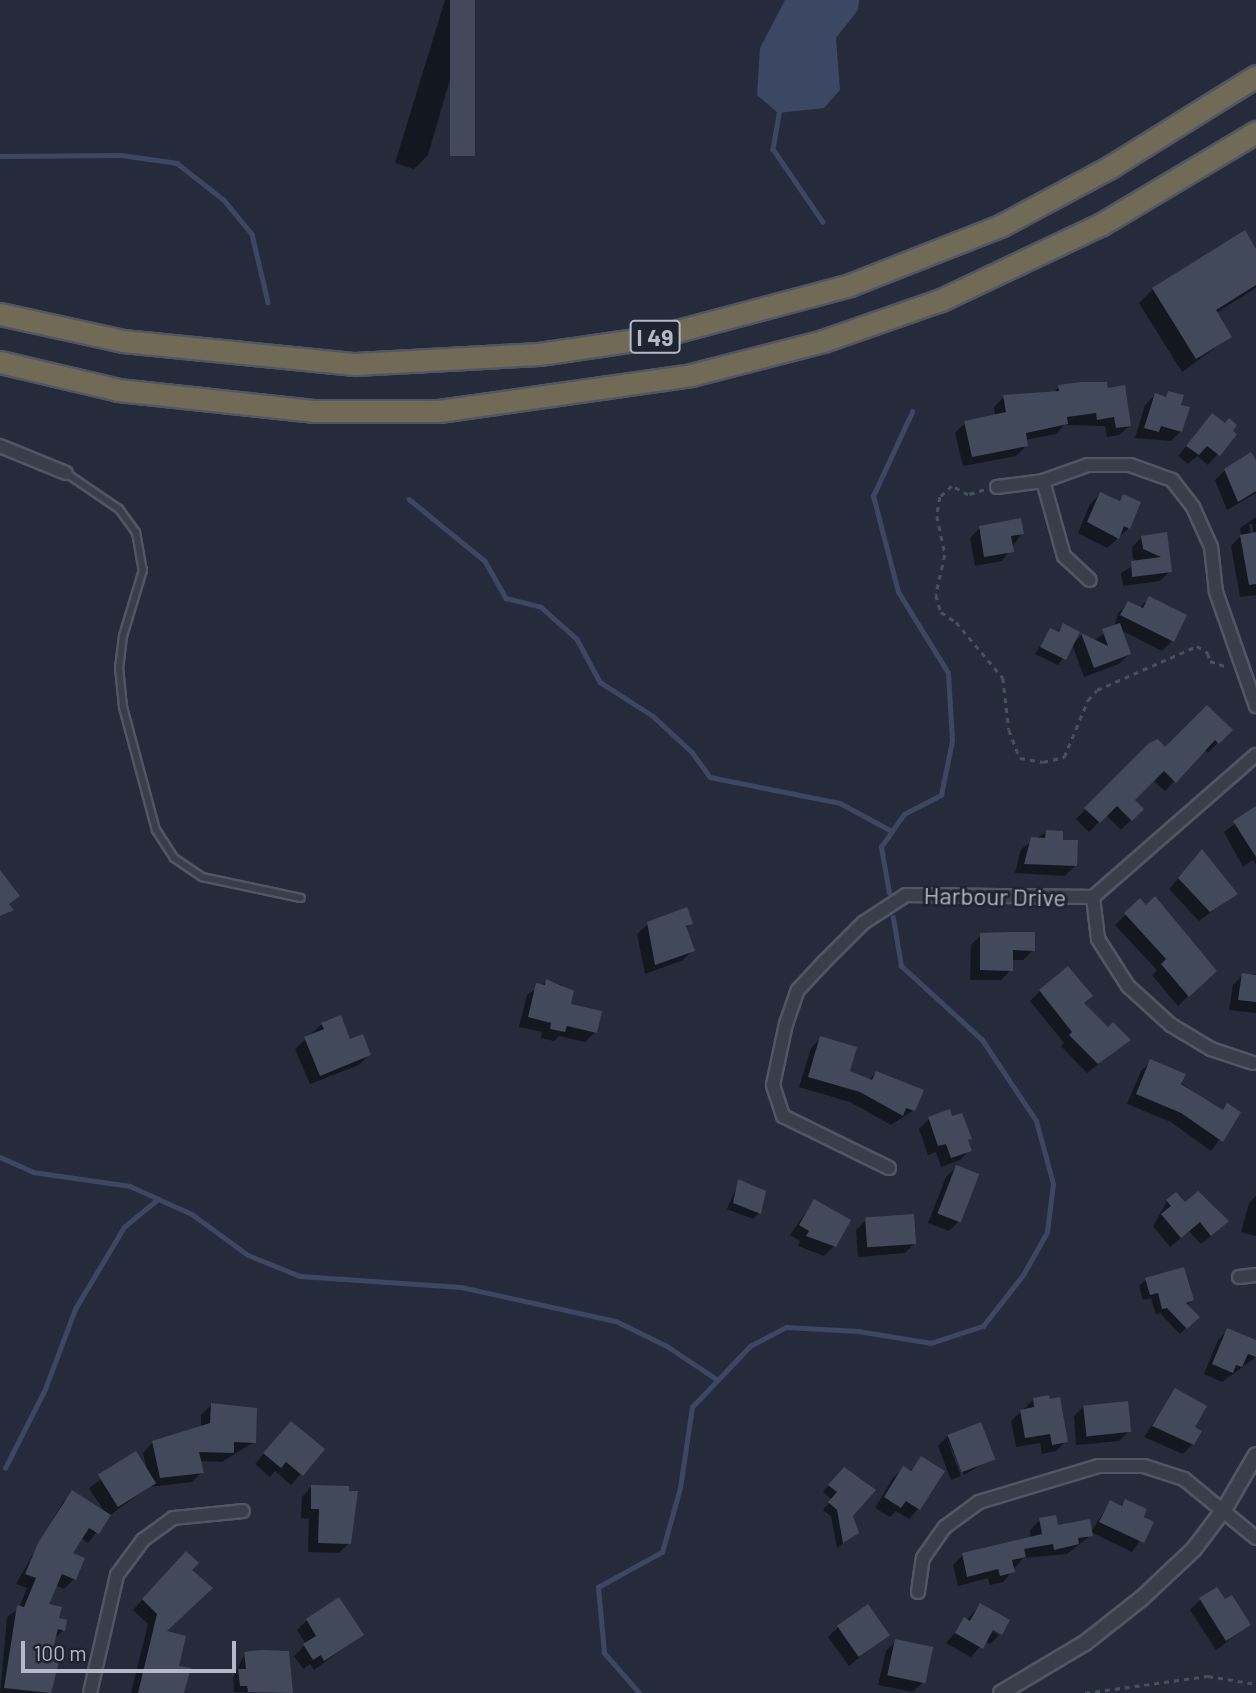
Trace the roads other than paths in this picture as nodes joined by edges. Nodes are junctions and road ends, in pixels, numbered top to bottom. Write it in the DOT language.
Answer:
graph roads {
  1 [pos="1256,76"];
  2 [pos="1256,132"];
  3 [pos="0,314"];
  4 [pos="0,362"];
  5 [pos="0,446"];
  6 [pos="66,473"];
  7 [pos="1043,481"];
  8 [pos="997,487"];
  9 [pos="1090,580"];
  10 [pos="1256,706"];
  11 [pos="1256,755"];
  12 [pos="1093,897"];
  13 [pos="301,898"];
  14 [pos="1252,1063"];
  15 [pos="889,1168"];
  16 [pos="1256,1275"];
  17 [pos="1239,1277"];
  18 [pos="1256,1455"];
  19 [pos="1225,1508"];
  20 [pos="243,1511"];
  21 [pos="1256,1538"];
  22 [pos="918,1592"];
  23 [pos="90,1693"];
  24 [pos="1001,1693"];
  1 -- 3 [label="highway, I 49"];
  2 -- 4 [label="highway, I 49"];
  5 -- 6 [label="street"];
  6 -- 13 [label="lane"];
  7 -- 8 [label="street"];
  7 -- 9 [label="street"];
  7 -- 10 [label="street"];
  11 -- 12 [label="street, Harbour Drive"];
  12 -- 14 [label="street"];
  12 -- 15 [label="street, Harbour Drive"];
  16 -- 17 [label="street"];
  18 -- 19 [label="street"];
  19 -- 21 [label="street"];
  19 -- 22 [label="street"];
  19 -- 24 [label="street"];
  20 -- 23 [label="street"];
}
